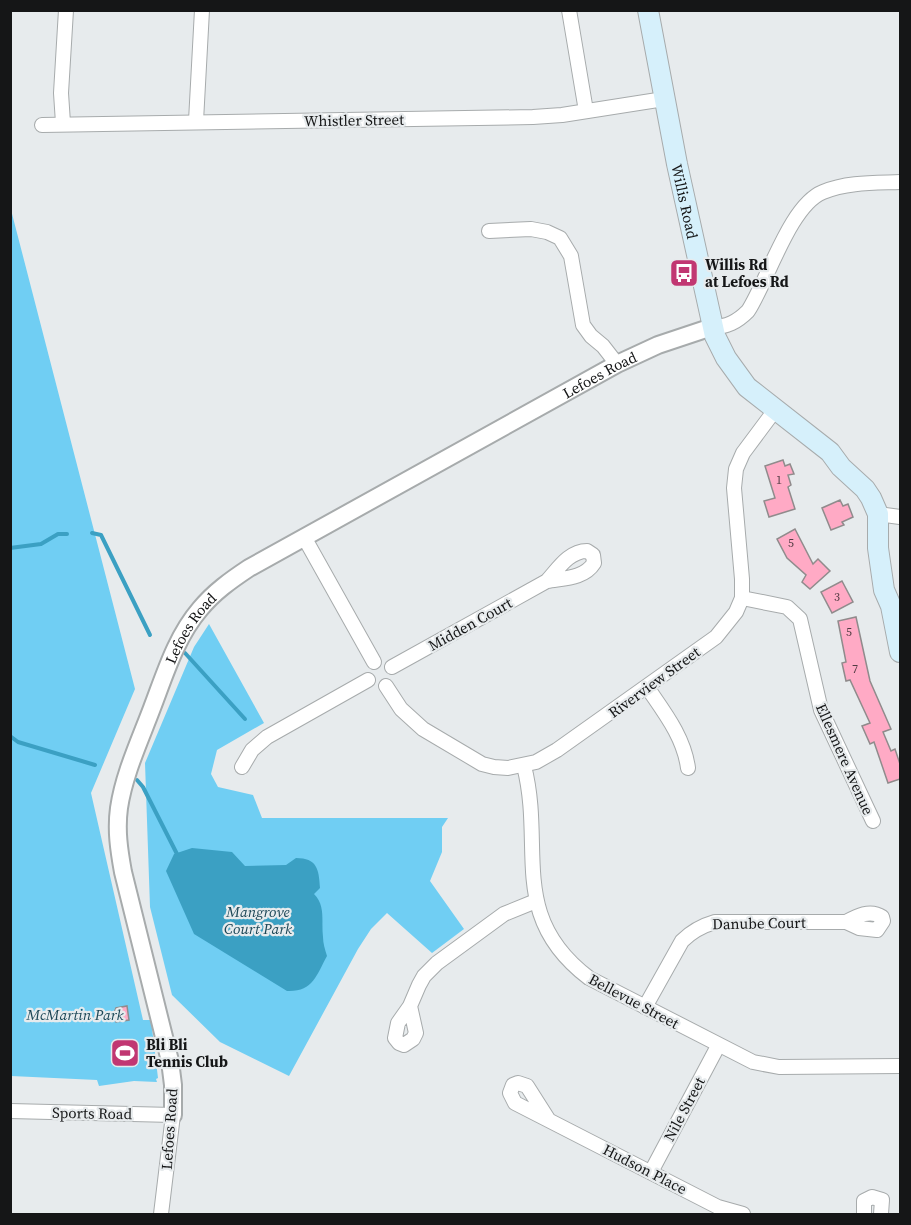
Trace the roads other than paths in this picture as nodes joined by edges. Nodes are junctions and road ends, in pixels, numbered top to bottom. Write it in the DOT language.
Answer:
graph roads {
  1 [pos="66,10"];
  2 [pos="201,10"];
  3 [pos="569,10"];
  4 [pos="648,10"];
  5 [pos="664,99"];
  6 [pos="586,111"];
  7 [pos="196,121"];
  8 [pos="63,123"];
  9 [pos="42,125"];
  10 [pos="900,182"];
  11 [pos="489,231"];
  12 [pos="712,327"];
  13 [pos="617,364"];
  14 [pos="775,410"];
  15 [pos="889,516"];
  16 [pos="304,537"];
  17 [pos="547,581"];
  18 [pos="742,598"];
  19 [pos="900,652"];
  20 [pos="374,662"];
  21 [pos="392,668"];
  22 [pos="368,680"];
  23 [pos="386,686"];
  24 [pos="647,687"];
  25 [pos="524,766"];
  26 [pos="242,767"];
  27 [pos="688,768"];
  28 [pos="873,821"];
  29 [pos="536,901"];
  30 [pos="846,922"];
  31 [pos="410,1006"];
  32 [pos="645,1007"];
  33 [pos="718,1046"];
  34 [pos="900,1066"];
  35 [pos="10,1112"];
  36 [pos="173,1114"];
  37 [pos="548,1119"];
  38 [pos="651,1172"];
  39 [pos="161,1215"];
  40 [pos="744,1215"];
  41 [pos="864,1215"];
  42 [pos="881,1215"];
  1 -- 8 [label="street"];
  2 -- 7 [label="street"];
  3 -- 6 [label="street"];
  4 -- 5 [label="main road, Willis Road"];
  5 -- 6 [label="street, Whistler Street"];
  5 -- 12 [label="main road, Willis Road"];
  6 -- 7 [label="street, Whistler Street"];
  7 -- 8 [label="street, Whistler Street"];
  8 -- 9 [label="street, Whistler Street"];
  10 -- 12 [label="street"];
  11 -- 13 [label="street"];
  12 -- 13 [label="street, Lefoes Road"];
  12 -- 14 [label="main road, Willis Road"];
  13 -- 16 [label="street, Lefoes Road"];
  14 -- 15 [label="main road, Willis Road"];
  14 -- 18 [label="street"];
  15 -- 19 [label="main road"];
  16 -- 20 [label="street"];
  16 -- 36 [label="street, Lefoes Road"];
  17 -- 21 [label="street, Midden Court"];
  18 -- 24 [label="street, Riverview Street"];
  18 -- 28 [label="street, Ellesmere Avenue"];
  20 -- 21 [label="street"];
  20 -- 22 [label="street"];
  21 -- 23 [label="street"];
  22 -- 23 [label="street"];
  22 -- 26 [label="street"];
  23 -- 25 [label="street, Riverview Street"];
  24 -- 25 [label="street, Riverview Street"];
  24 -- 27 [label="street"];
  25 -- 29 [label="street, Bellevue Street"];
  29 -- 31 [label="street"];
  29 -- 32 [label="street, Bellevue Street"];
  30 -- 32 [label="street, Danube Court"];
  32 -- 33 [label="street, Bellevue Street"];
  33 -- 34 [label="street, Bellevue Street"];
  33 -- 38 [label="street, Nile Street"];
  35 -- 36 [label="street, Sports Road"];
  36 -- 39 [label="street, Lefoes Road"];
  37 -- 38 [label="street, Hudson Place"];
  38 -- 40 [label="street, Hudson Place"];
  41 -- 42 [label="street"];
}
